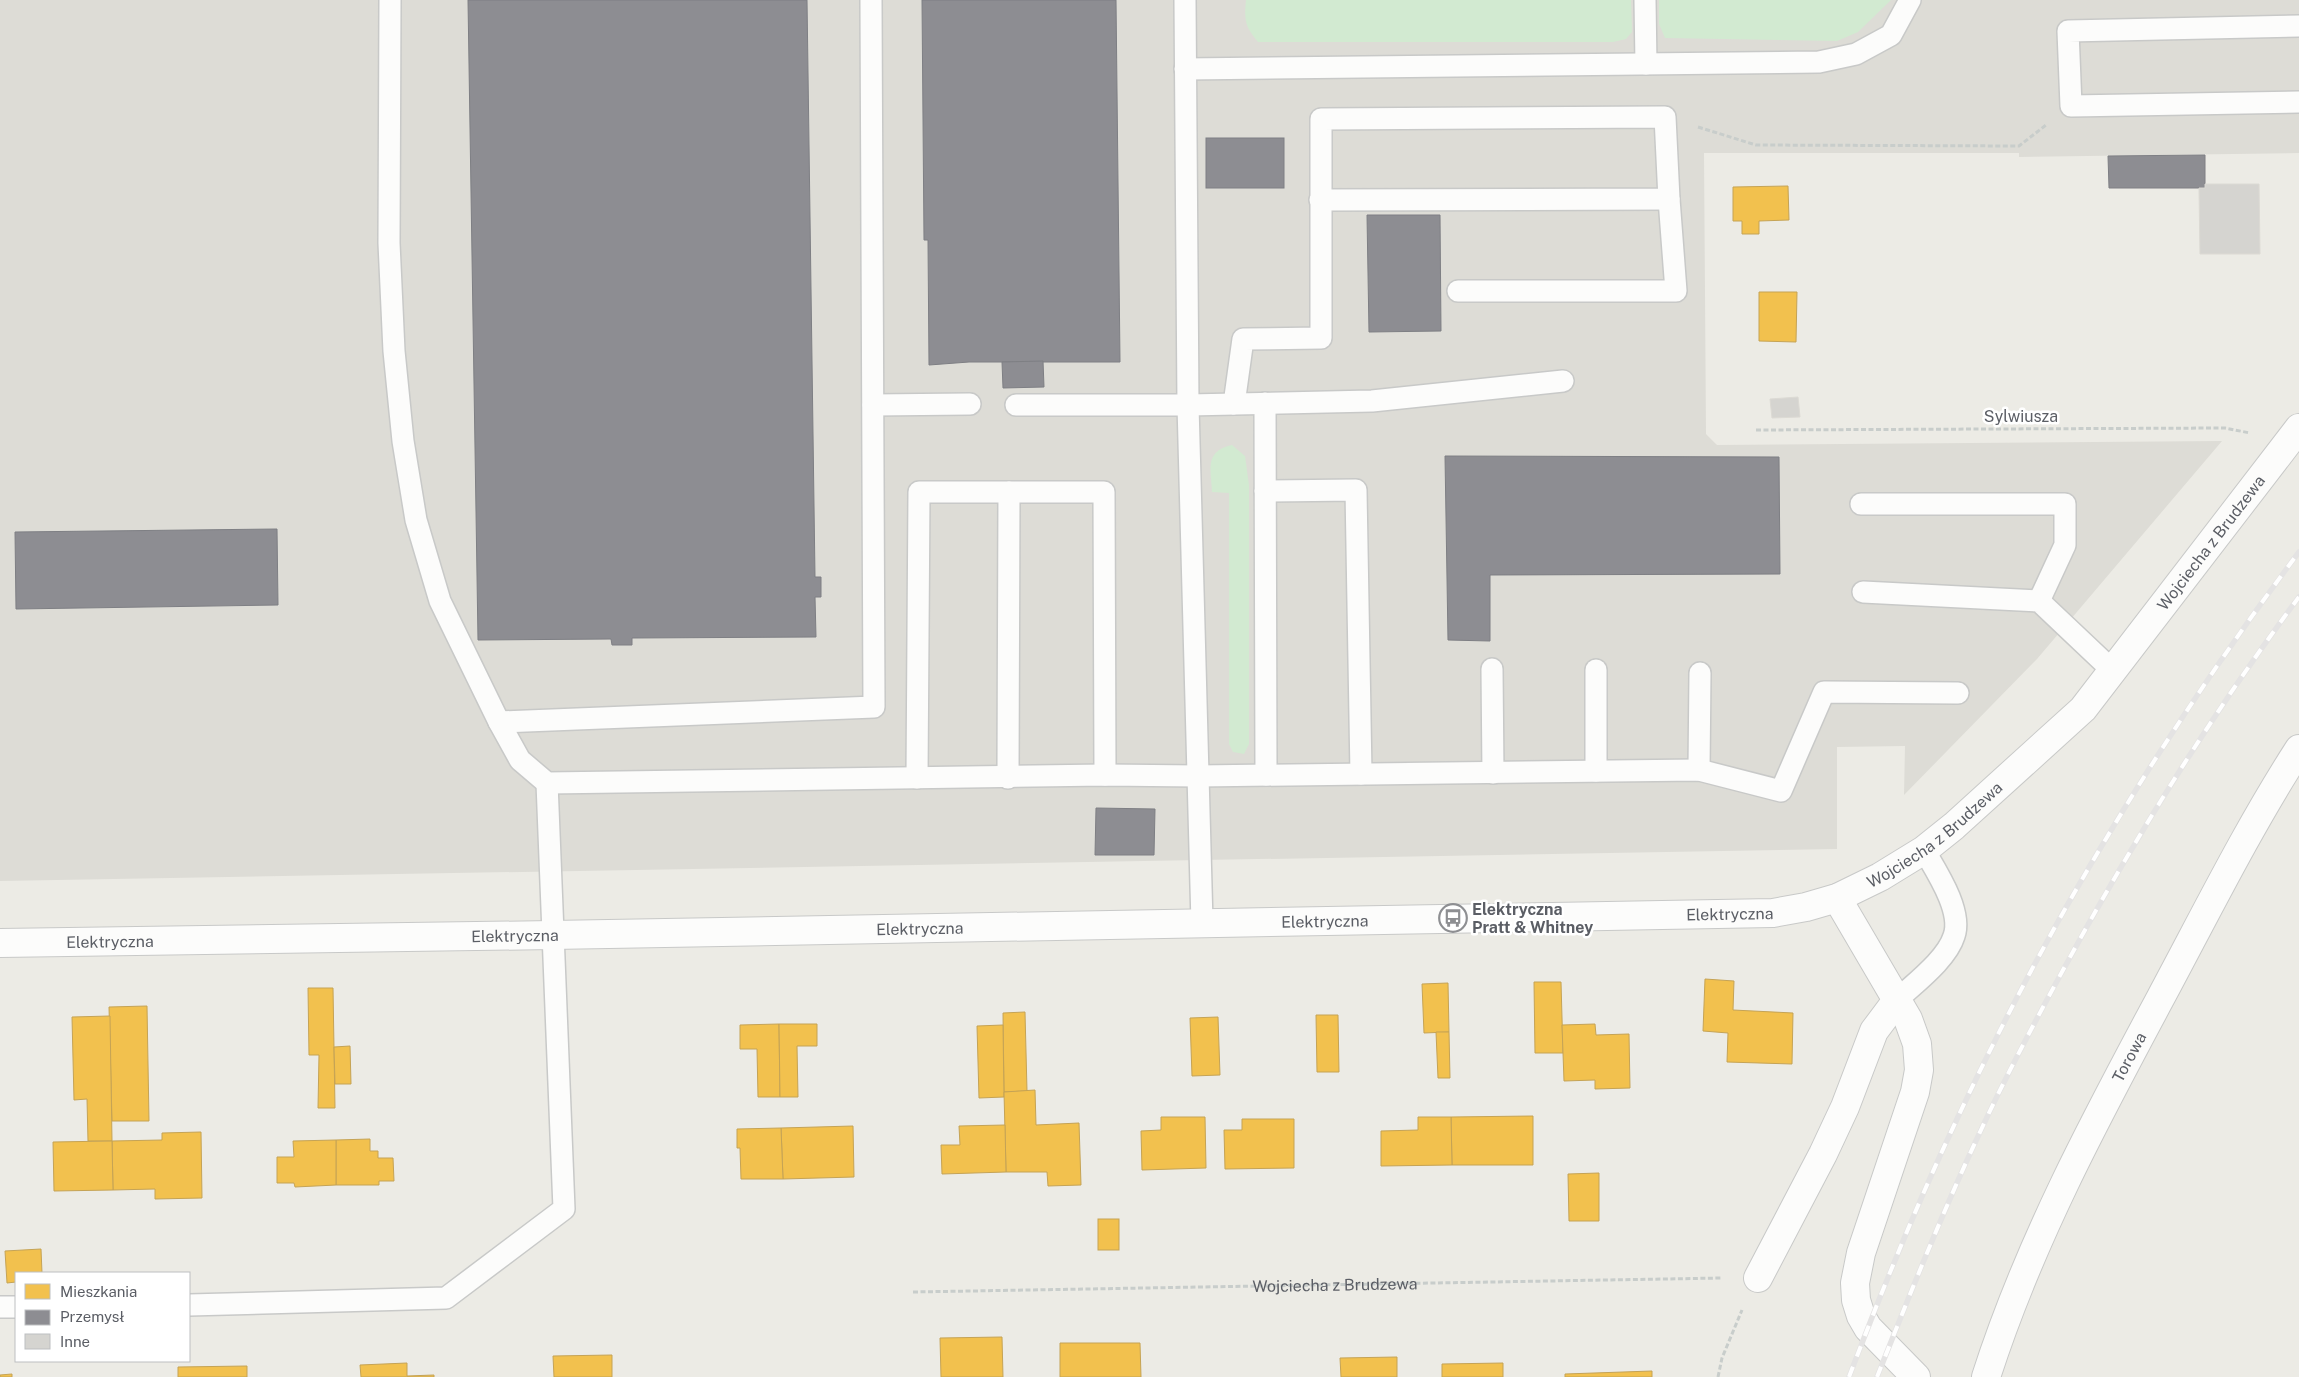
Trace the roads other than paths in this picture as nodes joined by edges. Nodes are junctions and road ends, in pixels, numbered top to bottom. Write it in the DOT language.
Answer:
graph roads {
  1 [pos="390,0"];
  2 [pos="871,0"];
  3 [pos="1185,0"];
  4 [pos="1645,0"];
  5 [pos="1910,0"];
  6 [pos="2299,26"];
  7 [pos="1646,64"];
  8 [pos="1185,68"];
  9 [pos="2299,102"];
  10 [pos="1669,199"];
  11 [pos="1320,200"];
  12 [pos="1458,291"];
  13 [pos="1563,381"];
  14 [pos="1265,403"];
  15 [pos="970,404"];
  16 [pos="1234,404"];
  17 [pos="873,405"];
  18 [pos="1016,405"];
  19 [pos="1188,405"];
  20 [pos="2299,428"];
  21 [pos="1265,491"];
  22 [pos="1010,492"];
  23 [pos="1861,504"];
  24 [pos="1863,592"];
  25 [pos="2039,601"];
  26 [pos="1492,669"];
  27 [pos="1596,670"];
  28 [pos="2112,670"];
  29 [pos="1700,673"];
  30 [pos="1958,694"];
  31 [pos="499,722"];
  32 [pos="2299,748"];
  33 [pos="1699,770"];
  34 [pos="1596,771"];
  35 [pos="1493,773"];
  36 [pos="1361,774"];
  37 [pos="1105,775"];
  38 [pos="1266,775"];
  39 [pos="1198,776"];
  40 [pos="917,778"];
  41 [pos="1008,778"];
  42 [pos="546,783"];
  43 [pos="1924,850"];
  44 [pos="1837,898"];
  45 [pos="1202,923"];
  46 [pos="552,935"];
  47 [pos="0,943"];
  48 [pos="1898,999"];
  49 [pos="1758,1278"];
  50 [pos="190,1305"];
  51 [pos="0,1307"];
  52 [pos="15,1307"];
  53 [pos="1916,1377"];
  54 [pos="1986,1377"];
  1 -- 31 [label="lane"];
  2 -- 17 [label="lane"];
  3 -- 8 [label="lane"];
  4 -- 7 [label="lane"];
  5 -- 7 [label="lane"];
  6 -- 9 [label="lane"];
  7 -- 8 [label="lane"];
  8 -- 19 [label="lane"];
  10 -- 11 [label="lane"];
  10 -- 11 [label="lane"];
  10 -- 12 [label="lane"];
  11 -- 16 [label="lane"];
  13 -- 14 [label="lane"];
  14 -- 16 [label="lane"];
  14 -- 21 [label="lane"];
  15 -- 17 [label="lane"];
  16 -- 19 [label="lane"];
  17 -- 31 [label="lane"];
  18 -- 19 [label="lane"];
  19 -- 39 [label="lane"];
  20 -- 28 [label="street, Wojciecha z Brudzewa"];
  21 -- 36 [label="lane"];
  21 -- 38 [label="lane"];
  22 -- 37 [label="lane"];
  22 -- 40 [label="lane"];
  22 -- 41 [label="lane"];
  23 -- 25 [label="lane"];
  24 -- 25 [label="lane"];
  25 -- 28 [label="lane"];
  26 -- 35 [label="lane"];
  27 -- 34 [label="lane"];
  28 -- 43 [label="street, Wojciecha z Brudzewa"];
  29 -- 33 [label="lane"];
  30 -- 33 [label="lane"];
  31 -- 42 [label="lane"];
  32 -- 54 [label="street, Torowa"];
  33 -- 34 [label="lane"];
  34 -- 35 [label="lane"];
  35 -- 36 [label="lane"];
  36 -- 38 [label="lane"];
  37 -- 39 [label="lane"];
  37 -- 41 [label="lane"];
  38 -- 39 [label="lane"];
  39 -- 45 [label="lane"];
  40 -- 41 [label="lane"];
  40 -- 42 [label="lane"];
  42 -- 46 [label="lane"];
  43 -- 44 [label="street, Wojciecha z Brudzewa"];
  43 -- 48 [label="lane"];
  44 -- 45 [label="street, Elektryczna"];
  44 -- 48 [label="street"];
  45 -- 46 [label="street, Elektryczna"];
  46 -- 47 [label="street, Elektryczna"];
  46 -- 50 [label="lane"];
  48 -- 49 [label="street"];
  48 -- 53 [label="street"];
  51 -- 52 [label="lane"];
}
